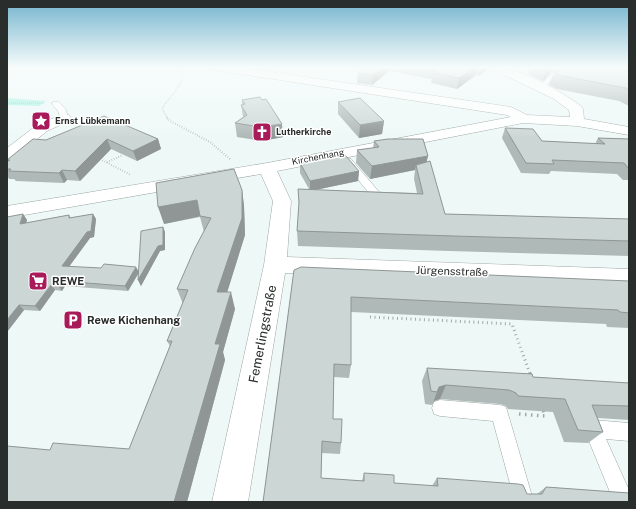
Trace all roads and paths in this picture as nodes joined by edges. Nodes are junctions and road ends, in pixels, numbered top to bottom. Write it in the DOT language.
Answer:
graph roads {
  1 [pos="175,91"];
  2 [pos="375,91"];
  3 [pos="547,91"];
  4 [pos="7,103"];
  5 [pos="56,104"];
  6 [pos="64,118"];
  7 [pos="523,119"];
  8 [pos="577,122"];
  9 [pos="629,130"];
  10 [pos="341,153"];
  11 [pos="123,155"];
  12 [pos="7,156"];
  13 [pos="94,156"];
  14 [pos="107,162"];
  15 [pos="255,170"];
  16 [pos="132,175"];
  17 [pos="396,196"];
  18 [pos="7,212"];
  19 [pos="275,265"];
  20 [pos="629,278"];
  21 [pos="370,317"];
  22 [pos="532,380"];
  23 [pos="540,402"];
  24 [pos="440,408"];
  25 [pos="500,412"];
  26 [pos="629,432"];
  27 [pos="522,496"];
  28 [pos="623,499"];
  29 [pos="230,502"];
  1 -- 15 [label="path"];
  2 -- 7 [label="street"];
  3 -- 8 [label="street"];
  4 -- 5 [label="path"];
  5 -- 6 [label="lane"];
  6 -- 12 [label="street"];
  7 -- 8 [label="street, Kirchenhang"];
  7 -- 10 [label="street, Kirchenhang"];
  8 -- 9 [label="street, Kirchenhang"];
  10 -- 15 [label="street, Kirchenhang"];
  10 -- 17 [label="lane"];
  11 -- 14 [label="path"];
  13 -- 14 [label="path"];
  14 -- 16 [label="path"];
  15 -- 18 [label="street, Kirchenhang"];
  15 -- 19 [label="street, Femerlingstraße"];
  19 -- 20 [label="street, Jürgensstraße"];
  19 -- 29 [label="street, Femerlingstraße"];
  21 -- 22 [label="path"];
  23 -- 25 [label="path"];
  24 -- 25 [label="lane"];
  25 -- 27 [label="lane"];
  26 -- 28 [label="lane"];
}
